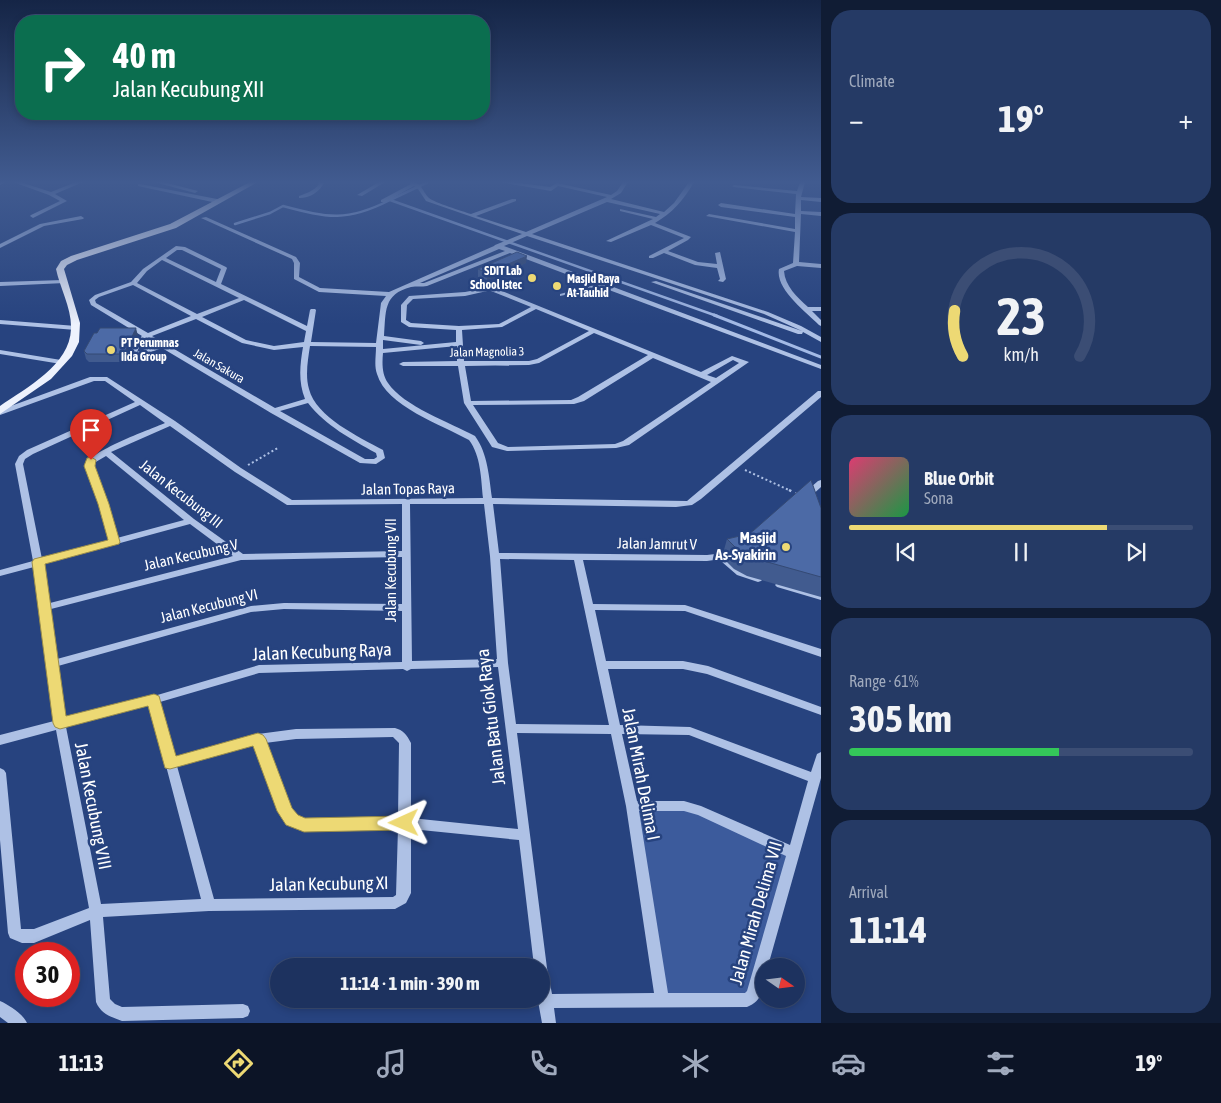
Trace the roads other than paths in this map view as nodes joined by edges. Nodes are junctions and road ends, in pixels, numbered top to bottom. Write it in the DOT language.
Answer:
graph roads {
  1 [pos="31,230"];
  2 [pos="164,230"];
  3 [pos="230,230"];
  4 [pos="507,230"];
  5 [pos="537,230"];
  6 [pos="635,230"];
  7 [pos="670,230"];
  8 [pos="790,230"];
  9 [pos="797,231"];
  10 [pos="523,236"];
  11 [pos="609,241"];
  12 [pos="499,245"];
  13 [pos="0,246"];
  14 [pos="509,251"];
  15 [pos="664,251"];
  16 [pos="718,253"];
  17 [pos="651,257"];
  18 [pos="162,258"];
  19 [pos="796,264"];
  20 [pos="720,266"];
  21 [pos="821,266"];
  22 [pos="721,281"];
  23 [pos="63,282"];
  24 [pos="133,283"];
  25 [pos="0,284"];
  26 [pos="218,285"];
  27 [pos="411,285"];
  28 [pos="601,285"];
  29 [pos="390,294"];
  30 [pos="562,295"];
  31 [pos="244,298"];
  32 [pos="536,307"];
  33 [pos="806,309"];
  34 [pos="821,309"];
  35 [pos="313,310"];
  36 [pos="197,316"];
  37 [pos="0,322"];
  38 [pos="821,324"];
  39 [pos="76,328"];
  40 [pos="459,328"];
  41 [pos="310,330"];
  42 [pos="594,331"];
  43 [pos="146,337"];
  44 [pos="818,338"];
  45 [pos="308,344"];
  46 [pos="460,344"];
  47 [pos="381,345"];
  48 [pos="435,345"];
  49 [pos="161,346"];
  50 [pos="0,352"];
  51 [pos="653,355"];
  52 [pos="61,362"];
  53 [pos="404,364"];
  54 [pos="462,364"];
  55 [pos="821,367"];
  56 [pos="702,375"];
  57 [pos="716,381"];
  58 [pos="821,393"];
  59 [pos="309,400"];
  60 [pos="141,402"];
  61 [pos="468,403"];
  62 [pos="274,411"];
  63 [pos="0,412"];
  64 [pos="172,423"];
  65 [pos="106,452"];
  66 [pos="821,483"];
  67 [pos="488,501"];
  68 [pos="406,503"];
  69 [pos="804,503"];
  70 [pos="191,521"];
  71 [pos="114,542"];
  72 [pos="407,554"];
  73 [pos="739,554"];
  74 [pos="495,556"];
  75 [pos="578,556"];
  76 [pos="241,557"];
  77 [pos="722,557"];
  78 [pos="38,562"];
  79 [pos="0,573"];
  80 [pos="821,597"];
  81 [pos="588,606"];
  82 [pos="46,607"];
  83 [pos="407,608"];
  84 [pos="821,653"];
  85 [pos="52,664"];
  86 [pos="503,664"];
  87 [pos="601,665"];
  88 [pos="407,667"];
  89 [pos="154,700"];
  90 [pos="821,711"];
  91 [pos="60,723"];
  92 [pos="512,728"];
  93 [pos="614,729"];
  94 [pos="258,739"];
  95 [pos="0,740"];
  96 [pos="821,756"];
  97 [pos="170,763"];
  98 [pos="0,773"];
  99 [pos="814,778"];
  100 [pos="632,806"];
  101 [pos="404,823"];
  102 [pos="524,835"];
  103 [pos="793,854"];
  104 [pos="209,905"];
  105 [pos="96,911"];
  106 [pos="540,958"];
  107 [pos="662,1001"];
  108 [pos="550,1002"];
  109 [pos="0,1008"];
  110 [pos="546,1008"];
  111 [pos="242,1011"];
  112 [pos="20,1023"];
  113 [pos="549,1023"];
  1 -- 13 [label="street"];
  2 -- 23 [label="main road"];
  3 -- 29 [label="street"];
  4 -- 10 [label="street"];
  5 -- 10 [label="street"];
  6 -- 11 [label="street"];
  7 -- 15 [label="street"];
  8 -- 9 [label="street"];
  9 -- 19 [label="street"];
  10 -- 12 [label="street"];
  10 -- 44 [label="street"];
  12 -- 14 [label="street"];
  12 -- 27 [label="street"];
  14 -- 27 [label="street"];
  14 -- 28 [label="street"];
  15 -- 17 [label="street"];
  15 -- 20 [label="street"];
  16 -- 20 [label="street"];
  18 -- 24 [label="street"];
  18 -- 26 [label="street"];
  18 -- 26 [label="street"];
  19 -- 21 [label="street"];
  19 -- 33 [label="street"];
  20 -- 22 [label="street"];
  23 -- 25 [label="street"];
  23 -- 39 [label="main road"];
  24 -- 36 [label="street"];
  24 -- 43 [label="street, Jalan Sakura"];
  26 -- 31 [label="street"];
  27 -- 29 [label="street"];
  28 -- 30 [label="street"];
  28 -- 55 [label="street"];
  29 -- 47 [label="street"];
  31 -- 36 [label="street"];
  31 -- 41 [label="street"];
  32 -- 40 [label="street"];
  32 -- 40 [label="street"];
  32 -- 42 [label="street"];
  33 -- 34 [label="street"];
  33 -- 38 [label="street"];
  35 -- 41 [label="street"];
  36 -- 43 [label="street"];
  36 -- 45 [label="street"];
  37 -- 39 [label="street"];
  39 -- 52 [label="main road"];
  40 -- 46 [label="street"];
  41 -- 45 [label="street"];
  42 -- 51 [label="street"];
  42 -- 54 [label="street, Jalan Magnolia 3"];
  43 -- 49 [label="street, Jalan Sakura"];
  43 -- 49 [label="street"];
  45 -- 47 [label="street"];
  45 -- 59 [label="street"];
  46 -- 48 [label="street"];
  46 -- 54 [label="street"];
  47 -- 48 [label="street"];
  47 -- 48 [label="street"];
  47 -- 67 [label="street, Jalan Batu Giok Raya"];
  49 -- 62 [label="street, Jalan Sakura"];
  50 -- 52 [label="street"];
  51 -- 56 [label="street"];
  51 -- 61 [label="street"];
  52 -- 63 [label="main road"];
  53 -- 54 [label="street, Jalan Magnolia 3"];
  54 -- 61 [label="street"];
  56 -- 57 [label="street"];
  56 -- 57 [label="street"];
  57 -- 61 [label="street"];
  58 -- 67 [label="street, Jalan Topas Raya"];
  59 -- 62 [label="street"];
  59 -- 62 [label="street, Jalan Sakura"];
  60 -- 63 [label="street, Jalan Topas Raya"];
  60 -- 64 [label="street, Jalan Topas Raya"];
  60 -- 78 [label="street, Jalan Kecubung VIII"];
  64 -- 65 [label="street"];
  64 -- 68 [label="street, Jalan Topas Raya"];
  65 -- 70 [label="street, Jalan Kecubung III"];
  65 -- 71 [label="street"];
  66 -- 69 [label="street"];
  67 -- 68 [label="street, Jalan Topas Raya"];
  67 -- 74 [label="street, Jalan Batu Giok Raya"];
  68 -- 72 [label="street, Jalan Kecubung VII"];
  70 -- 71 [label="street"];
  70 -- 76 [label="street, Jalan Kecubung III"];
  71 -- 78 [label="street"];
  72 -- 76 [label="street, Jalan Kecubung V"];
  72 -- 83 [label="street, Jalan Kecubung VII"];
  73 -- 77 [label="street, Jalan Jamrut V"];
  74 -- 75 [label="street, Jalan Jamrut V"];
  74 -- 86 [label="street, Jalan Batu Giok Raya"];
  75 -- 77 [label="street, Jalan Jamrut V"];
  75 -- 81 [label="street, Jalan Mirah Delima I"];
  76 -- 82 [label="street, Jalan Kecubung V"];
  77 -- 80 [label="street"];
  78 -- 79 [label="street"];
  78 -- 82 [label="street, Jalan Kecubung VIII"];
  81 -- 84 [label="street"];
  81 -- 87 [label="street, Jalan Mirah Delima I"];
  82 -- 85 [label="street, Jalan Kecubung VIII"];
  83 -- 85 [label="street, Jalan Kecubung VI"];
  83 -- 88 [label="street, Jalan Kecubung VII"];
  85 -- 91 [label="street, Jalan Kecubung VIII"];
  86 -- 88 [label="street, Jalan Kecubung Raya"];
  86 -- 92 [label="street, Jalan Batu Giok Raya"];
  87 -- 90 [label="street"];
  87 -- 93 [label="street, Jalan Mirah Delima I"];
  88 -- 89 [label="street, Jalan Kecubung Raya"];
  89 -- 91 [label="street, Jalan Kecubung Raya"];
  89 -- 97 [label="street"];
  91 -- 95 [label="street, Jalan Kecubung Raya"];
  91 -- 105 [label="street, Jalan Kecubung VIII"];
  92 -- 93 [label="street"];
  92 -- 102 [label="street, Jalan Batu Giok Raya"];
  93 -- 99 [label="street"];
  93 -- 100 [label="street, Jalan Mirah Delima I"];
  94 -- 97 [label="street, Jalan Kecubung XI"];
  94 -- 101 [label="street"];
  94 -- 101 [label="street, Jalan Kecubung XI"];
  96 -- 99 [label="street, Jalan Mirah Delima VII"];
  97 -- 104 [label="street"];
  98 -- 105 [label="street, Jalan Kecubung XI"];
  99 -- 103 [label="street, Jalan Mirah Delima VII"];
  100 -- 103 [label="street"];
  100 -- 107 [label="street, Jalan Mirah Delima I"];
  101 -- 102 [label="street"];
  101 -- 104 [label="street, Jalan Kecubung XI"];
  102 -- 106 [label="street, Jalan Batu Giok Raya"];
  103 -- 107 [label="street, Jalan Mirah Delima VII"];
  104 -- 105 [label="street, Jalan Kecubung XI"];
  105 -- 111 [label="street, Jalan Kecubung VIII"];
  107 -- 108 [label="street, Jalan Mirah Delima VII"];
  109 -- 112 [label="street"];
  110 -- 113 [label="street, Jalan Batu Giok Raya"];
}
